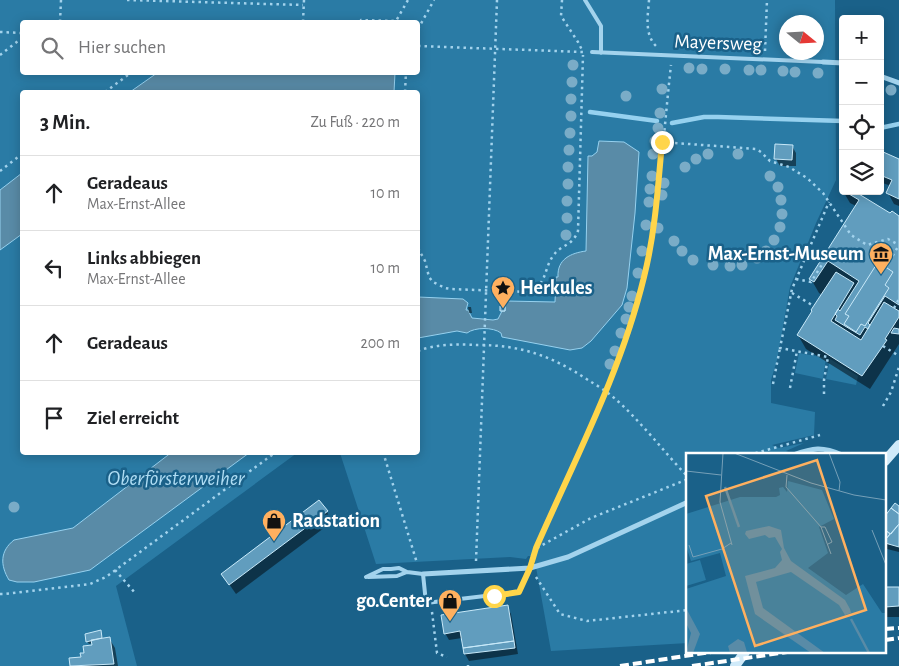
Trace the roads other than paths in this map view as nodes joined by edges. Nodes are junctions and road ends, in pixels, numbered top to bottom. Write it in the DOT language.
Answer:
graph roads {
  1 [pos="585,0"];
  2 [pos="592,52"];
  3 [pos="601,53"];
  4 [pos="823,62"];
  5 [pos="839,63"];
  6 [pos="884,77"];
  7 [pos="899,83"];
  8 [pos="899,445"];
  9 [pos="798,453"];
  10 [pos="836,453"];
  11 [pos="886,460"];
  12 [pos="686,503"];
  13 [pos="530,568"];
  14 [pos="407,572"];
  15 [pos="423,574"];
  16 [pos="744,654"];
  17 [pos="736,666"];
  1 -- 3 [label="lane"];
  2 -- 3 [label="lane, Mayersweg"];
  3 -- 4 [label="lane, Mayersweg"];
  4 -- 5 [label="street, Mayersweg"];
  6 -- 7 [label="street"];
  8 -- 11 [label="main road"];
  9 -- 10 [label="street"];
  12 -- 13 [label="street"];
  13 -- 15 [label="street"];
  13 -- 15 [label="lane"];
  14 -- 14 [label="lane"];
  14 -- 15 [label="lane"];
  16 -- 17 [label="main road"];
}
